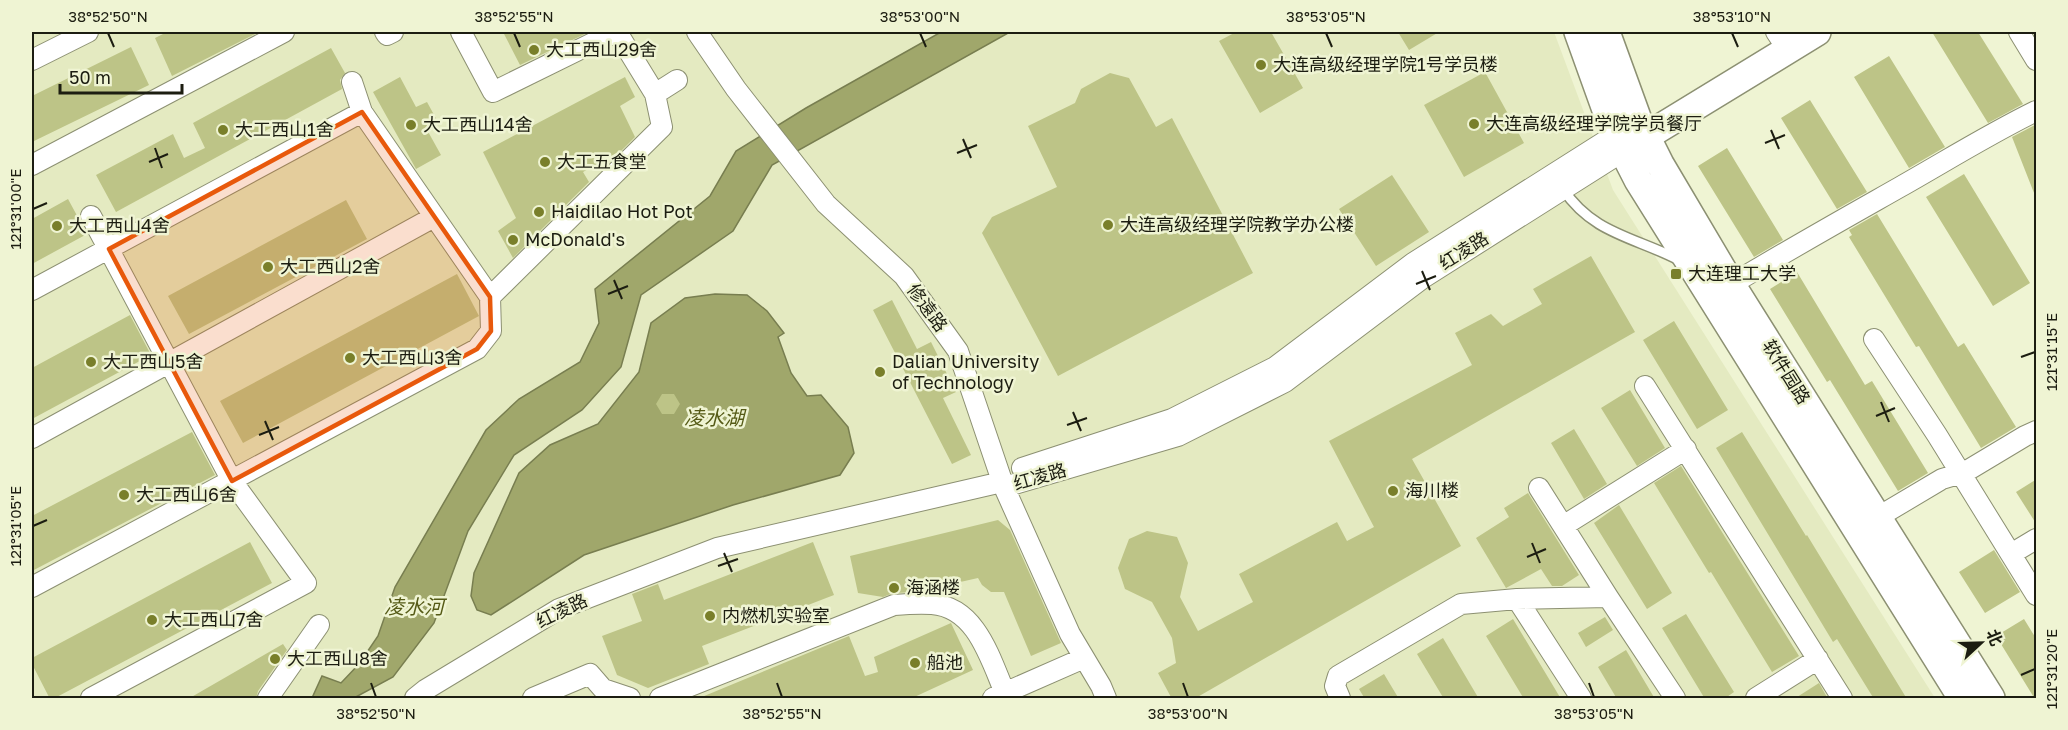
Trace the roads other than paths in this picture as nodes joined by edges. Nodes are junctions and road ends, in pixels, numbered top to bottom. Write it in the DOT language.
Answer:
graph roads {
  1 [pos="88,32"];
  2 [pos="284,32"];
  3 [pos="385,32"];
  4 [pos="393,32"];
  5 [pos="461,32"];
  6 [pos="616,32"];
  7 [pos="697,32"];
  8 [pos="1578,32"];
  9 [pos="1606,32"];
  10 [pos="1817,32"];
  11 [pos="2019,32"];
  12 [pos="1781,37"];
  13 [pos="32,60"];
  14 [pos="2037,60"];
  15 [pos="677,80"];
  16 [pos="352,82"];
  17 [pos="655,94"];
  18 [pos="2037,111"];
  19 [pos="362,112"];
  20 [pos="1642,129"];
  21 [pos="1618,143"];
  22 [pos="32,165"];
  23 [pos="1563,189"];
  24 [pos="92,216"];
  25 [pos="434,217"];
  26 [pos="109,249"];
  27 [pos="1696,271"];
  28 [pos="32,290"];
  29 [pos="1721,290"];
  30 [pos="490,297"];
  31 [pos="1874,339"];
  32 [pos="170,364"];
  33 [pos="1645,386"];
  34 [pos="2037,431"];
  35 [pos="32,438"];
  36 [pos="1686,449"];
  37 [pos="1961,473"];
  38 [pos="232,481"];
  39 [pos="1002,481"];
  40 [pos="1539,488"];
  41 [pos="1867,524"];
  42 [pos="1563,526"];
  43 [pos="2037,539"];
  44 [pos="2011,554"];
  45 [pos="32,587"];
  46 [pos="2037,595"];
  47 [pos="1608,597"];
  48 [pos="1517,599"];
  49 [pos="320,625"];
  50 [pos="1084,658"];
  51 [pos="1818,659"];
  52 [pos="999,696"];
  53 [pos="91,699"];
  54 [pos="268,699"];
  55 [pos="415,699"];
  56 [pos="533,699"];
  57 [pos="630,699"];
  58 [pos="660,699"];
  59 [pos="1106,699"];
  60 [pos="1340,699"];
  61 [pos="1581,699"];
  62 [pos="1675,699"];
  63 [pos="1756,699"];
  64 [pos="1842,699"];
  65 [pos="1962,699"];
  66 [pos="1991,699"];
  1 -- 13 [label="street"];
  2 -- 22 [label="street"];
  3 -- 4 [label="street"];
  5 -- 6 [label="street"];
  6 -- 17 [label="street"];
  7 -- 39 [label="street, 修遠路"];
  8 -- 21 [label="main road, 软件园路"];
  9 -- 20 [label="main road, 软件园路"];
  10 -- 12 [label="main road, 红凌路"];
  11 -- 14 [label="street"];
  12 -- 20 [label="main road, 红凌路"];
  15 -- 17 [label="street"];
  16 -- 19 [label="street"];
  17 -- 30 [label="street"];
  18 -- 29 [label="street"];
  19 -- 25 [label="street"];
  19 -- 26 [label="street"];
  20 -- 21 [label="main road, 红凌路"];
  20 -- 29 [label="main road, 软件园路"];
  21 -- 23 [label="street, 红凌路"];
  21 -- 27 [label="main road, 软件园路"];
  21 -- 39 [label="street, 红凌路"];
  23 -- 27 [label="lane"];
  23 -- 39 [label="street, 红凌路"];
  24 -- 26 [label="street"];
  25 -- 30 [label="street"];
  25 -- 32 [label="street"];
  26 -- 28 [label="street"];
  26 -- 32 [label="street"];
  27 -- 29 [label="main road, 软件园路"];
  29 -- 41 [label="main road, 软件园路"];
  30 -- 38 [label="street"];
  31 -- 37 [label="street"];
  32 -- 35 [label="street"];
  32 -- 38 [label="street"];
  33 -- 36 [label="street"];
  34 -- 37 [label="street"];
  36 -- 42 [label="street"];
  36 -- 51 [label="street"];
  37 -- 41 [label="street"];
  37 -- 44 [label="street"];
  38 -- 45 [label="street"];
  38 -- 53 [label="street"];
  39 -- 50 [label="street, 修遠路"];
  39 -- 55 [label="street, 红凌路"];
  40 -- 42 [label="street"];
  41 -- 65 [label="main road, 软件园路"];
  41 -- 66 [label="main road, 软件园路"];
  42 -- 47 [label="street"];
  43 -- 44 [label="street"];
  44 -- 46 [label="street"];
  47 -- 48 [label="street"];
  47 -- 62 [label="street"];
  48 -- 60 [label="street"];
  48 -- 61 [label="street"];
  49 -- 54 [label="street"];
  50 -- 52 [label="street"];
  50 -- 59 [label="street, 修遠路"];
  51 -- 63 [label="street"];
  51 -- 64 [label="street"];
  52 -- 58 [label="street"];
  56 -- 57 [label="street"];
}
